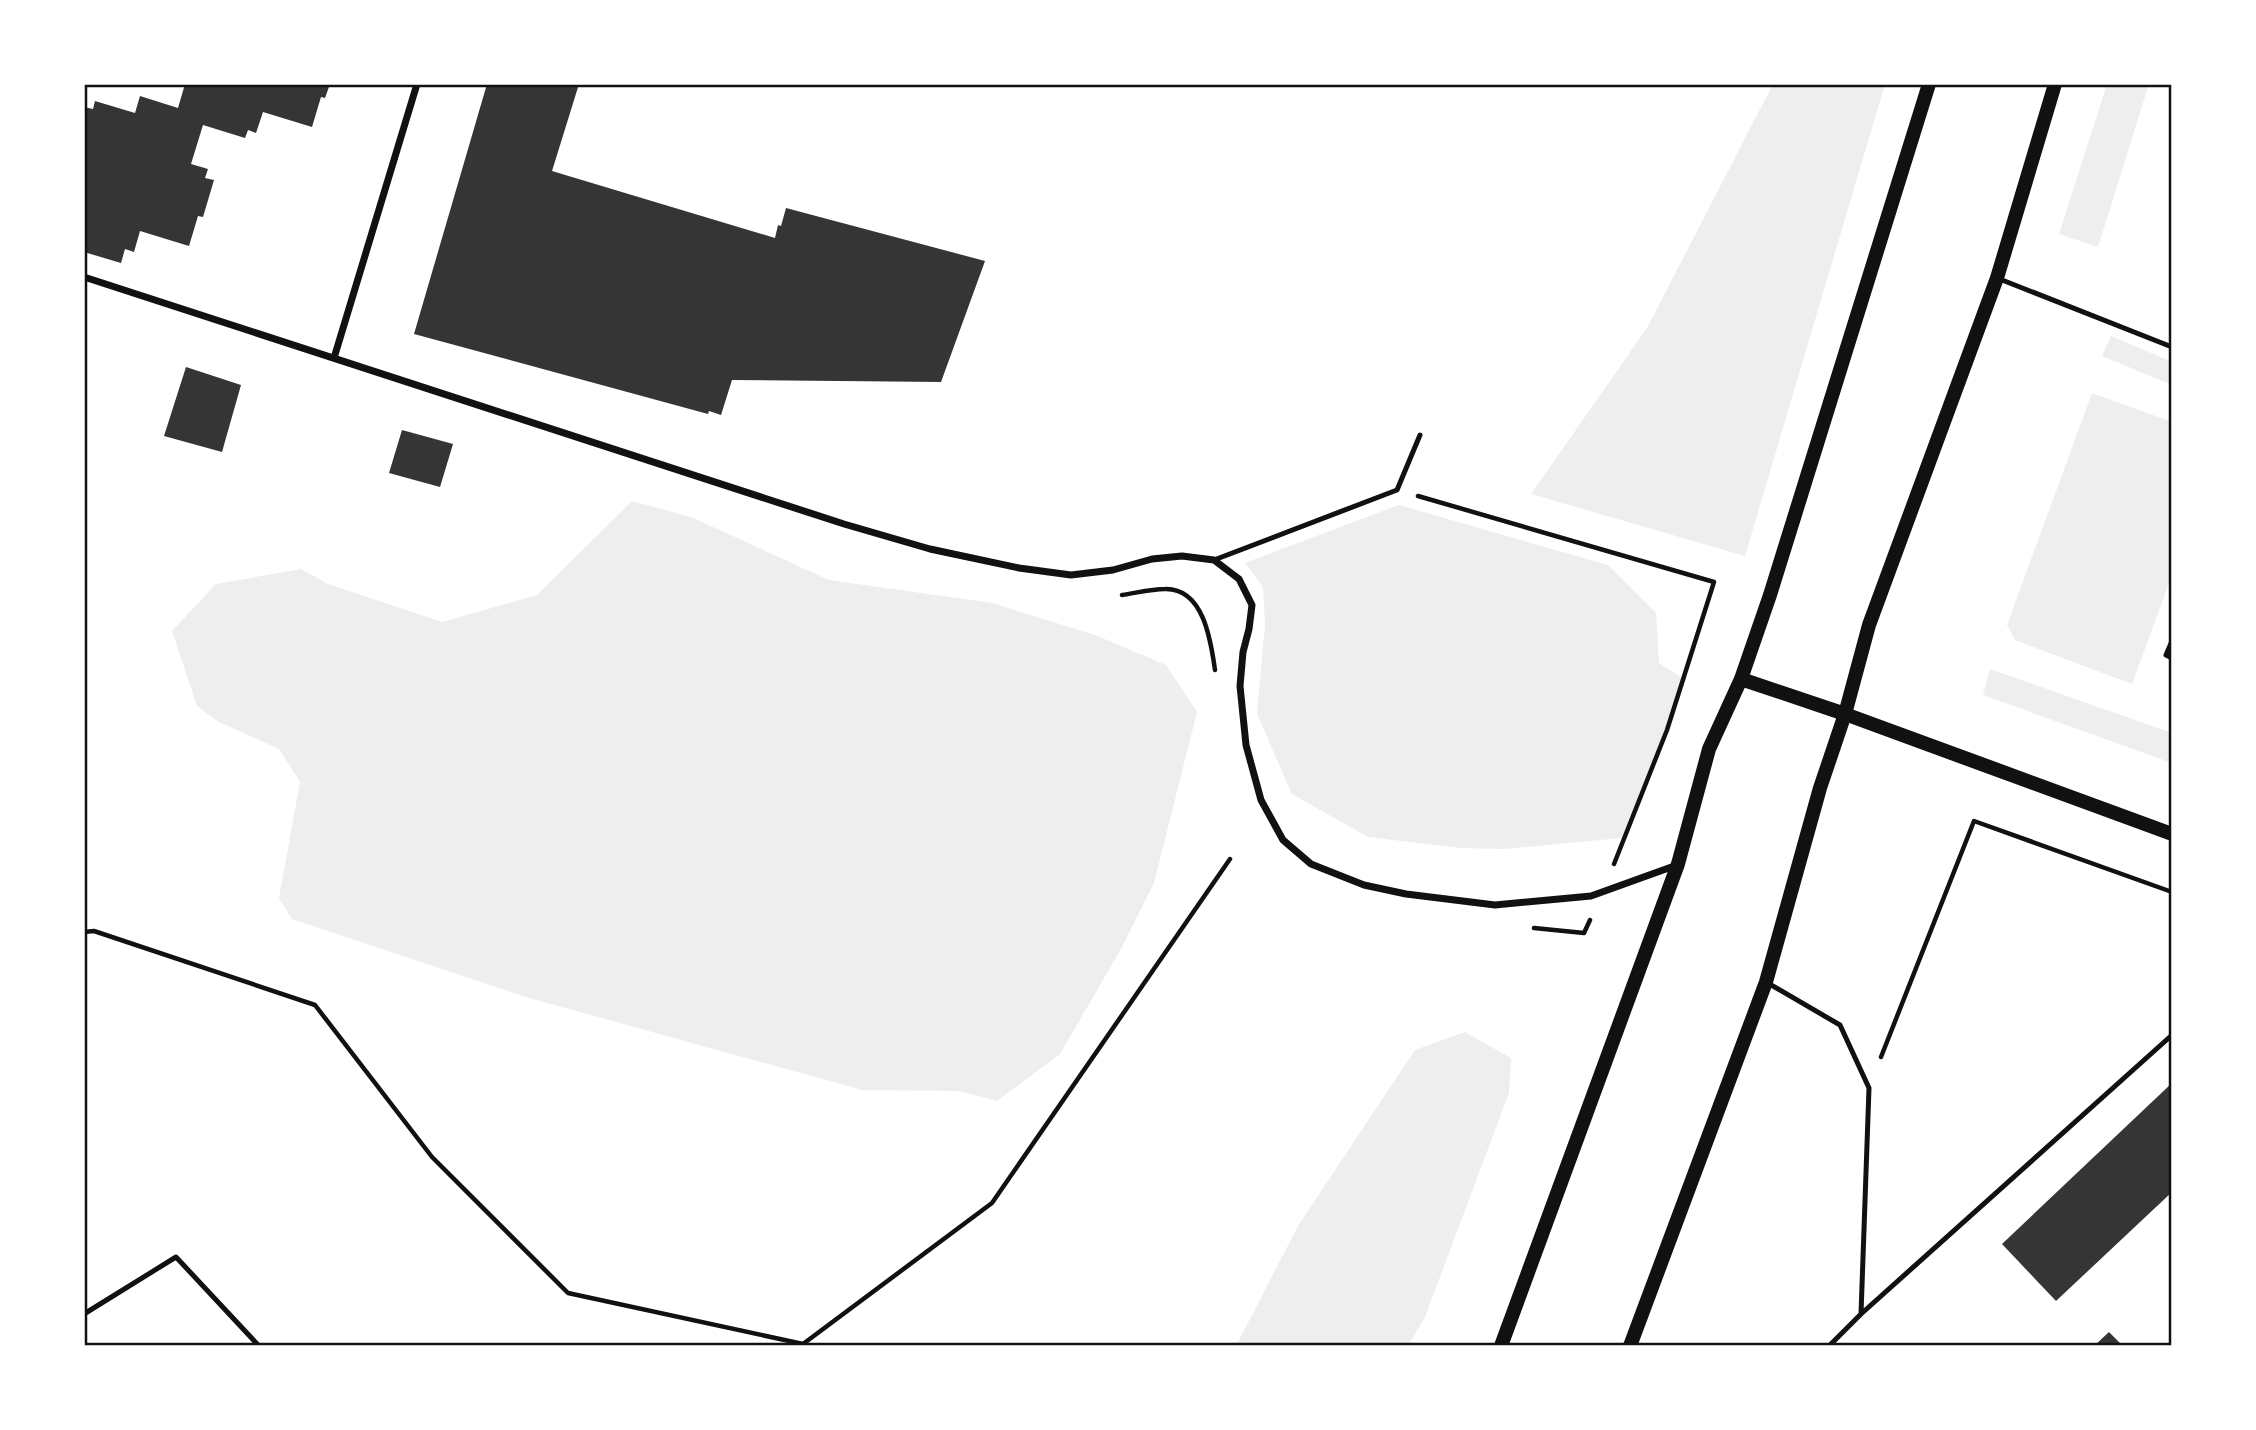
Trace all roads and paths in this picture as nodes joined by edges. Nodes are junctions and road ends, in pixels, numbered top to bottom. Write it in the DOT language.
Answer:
graph roads {
  1 [pos="417,84"];
  2 [pos="1929,84"];
  3 [pos="2056,84"];
  4 [pos="84,277"];
  5 [pos="1997,278"];
  6 [pos="2172,347"];
  7 [pos="334,358"];
  8 [pos="1420,435"];
  9 [pos="1397,490"];
  10 [pos="1214,559"];
  11 [pos="1142,593"];
  12 [pos="2172,641"];
  13 [pos="2172,658"];
  14 [pos="1217,679"];
  15 [pos="1741,679"];
  16 [pos="1844,714"];
  17 [pos="2172,834"];
  18 [pos="1230,859"];
  19 [pos="1678,864"];
  20 [pos="2172,892"];
  21 [pos="1602,894"];
  22 [pos="1529,927"];
  23 [pos="84,932"];
  24 [pos="1766,982"];
  25 [pos="2172,1035"];
  26 [pos="1869,1088"];
  27 [pos="84,1314"];
  28 [pos="1861,1314"];
  29 [pos="259,1346"];
  30 [pos="1501,1346"];
  31 [pos="1630,1346"];
  32 [pos="1829,1346"];
  1 -- 7 [label="street"];
  2 -- 15 [label="main road"];
  3 -- 5 [label="main road"];
  4 -- 7 [label="street"];
  5 -- 6 [label="lane"];
  5 -- 16 [label="main road"];
  7 -- 10 [label="street"];
  8 -- 9 [label="lane"];
  9 -- 10 [label="lane"];
  9 -- 21 [label="path"];
  10 -- 21 [label="street"];
  11 -- 14 [label="path"];
  12 -- 13 [label="lane"];
  15 -- 16 [label="main road"];
  15 -- 19 [label="main road"];
  16 -- 17 [label="main road"];
  16 -- 24 [label="main road"];
  18 -- 23 [label="path"];
  19 -- 21 [label="street"];
  19 -- 30 [label="main road"];
  20 -- 26 [label="path"];
  21 -- 22 [label="path"];
  24 -- 26 [label="lane"];
  24 -- 31 [label="main road"];
  25 -- 28 [label="lane"];
  26 -- 28 [label="lane"];
  27 -- 29 [label="lane"];
  28 -- 32 [label="lane"];
}
